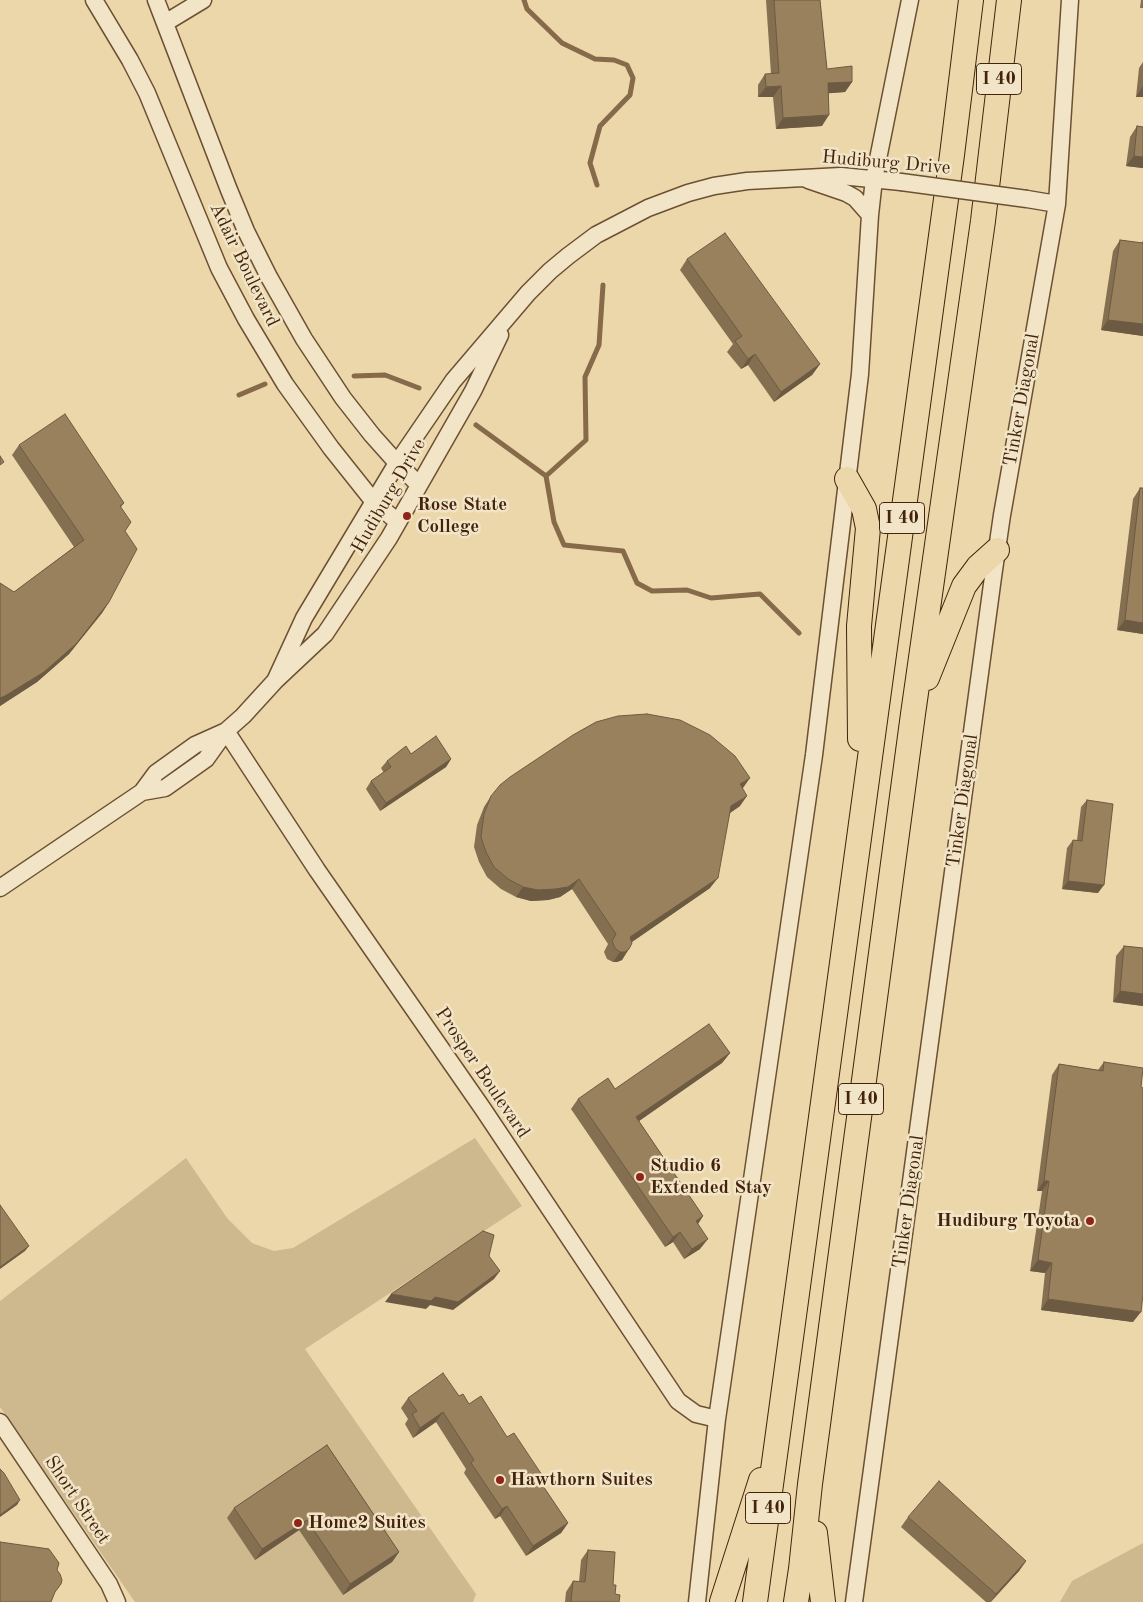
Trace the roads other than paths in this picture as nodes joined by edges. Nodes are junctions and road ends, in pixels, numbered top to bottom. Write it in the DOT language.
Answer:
graph roads {
  1 [pos="94,0"];
  2 [pos="156,0"];
  3 [pos="203,0"];
  4 [pos="910,0"];
  5 [pos="971,0"];
  6 [pos="1008,0"];
  7 [pos="1070,0"];
  8 [pos="165,23"];
  9 [pos="799,177"];
  10 [pos="874,178"];
  11 [pos="1057,204"];
  12 [pos="870,215"];
  13 [pos="512,312"];
  14 [pos="397,463"];
  15 [pos="847,478"];
  16 [pos="419,485"];
  17 [pos="374,502"];
  18 [pos="398,522"];
  19 [pos="997,550"];
  20 [pos="275,681"];
  21 [pos="913,714"];
  22 [pos="226,731"];
  23 [pos="861,821"];
  24 [pos="0,888"];
  25 [pos="782,1414"];
  26 [pos="718,1419"];
  27 [pos="0,1422"];
  28 [pos="810,1484"];
  29 [pos="117,1602"];
  30 [pos="697,1602"];
  31 [pos="722,1602"];
  32 [pos="755,1602"];
  33 [pos="796,1602"];
  34 [pos="823,1602"];
  35 [pos="854,1602"];
  1 -- 17 [label="street, Adair Boulevard"];
  2 -- 8 [label="street, Adair Boulevard"];
  3 -- 8 [label="street"];
  4 -- 10 [label="street"];
  5 -- 23 [label="highway, I 40"];
  6 -- 21 [label="highway, I 40"];
  7 -- 11 [label="street, Tinker Diagonal"];
  8 -- 14 [label="street, Adair Boulevard"];
  9 -- 10 [label="street, Hudiburg Drive"];
  9 -- 12 [label="street"];
  9 -- 13 [label="street, Hudiburg Drive"];
  10 -- 11 [label="street, Hudiburg Drive, bridge"];
  10 -- 12 [label="street"];
  11 -- 19 [label="street, Tinker Diagonal"];
  12 -- 15 [label="street"];
  13 -- 14 [label="street, Hudiburg Drive"];
  13 -- 16 [label="street, Hudiburg Drive"];
  14 -- 16 [label="street, Adair Boulevard"];
  14 -- 17 [label="street, Hudiburg Drive"];
  15 -- 23 [label="highway"];
  15 -- 26 [label="street"];
  16 -- 18 [label="street, Hudiburg Drive"];
  17 -- 18 [label="street, Adair Boulevard"];
  17 -- 20 [label="street, Hudiburg Drive"];
  18 -- 20 [label="street, Hudiburg Drive"];
  19 -- 21 [label="highway"];
  19 -- 35 [label="street, Tinker Diagonal"];
  20 -- 22 [label="street, Hudiburg Drive"];
  21 -- 28 [label="highway, I 40"];
  22 -- 24 [label="street, Hudiburg Drive"];
  22 -- 26 [label="street, Prosper Boulevard"];
  23 -- 25 [label="highway, I 40"];
  25 -- 31 [label="highway"];
  25 -- 32 [label="highway, I 40"];
  26 -- 30 [label="street"];
  27 -- 29 [label="street, Short Street"];
  28 -- 33 [label="highway, I 40"];
  28 -- 34 [label="highway"];
}
